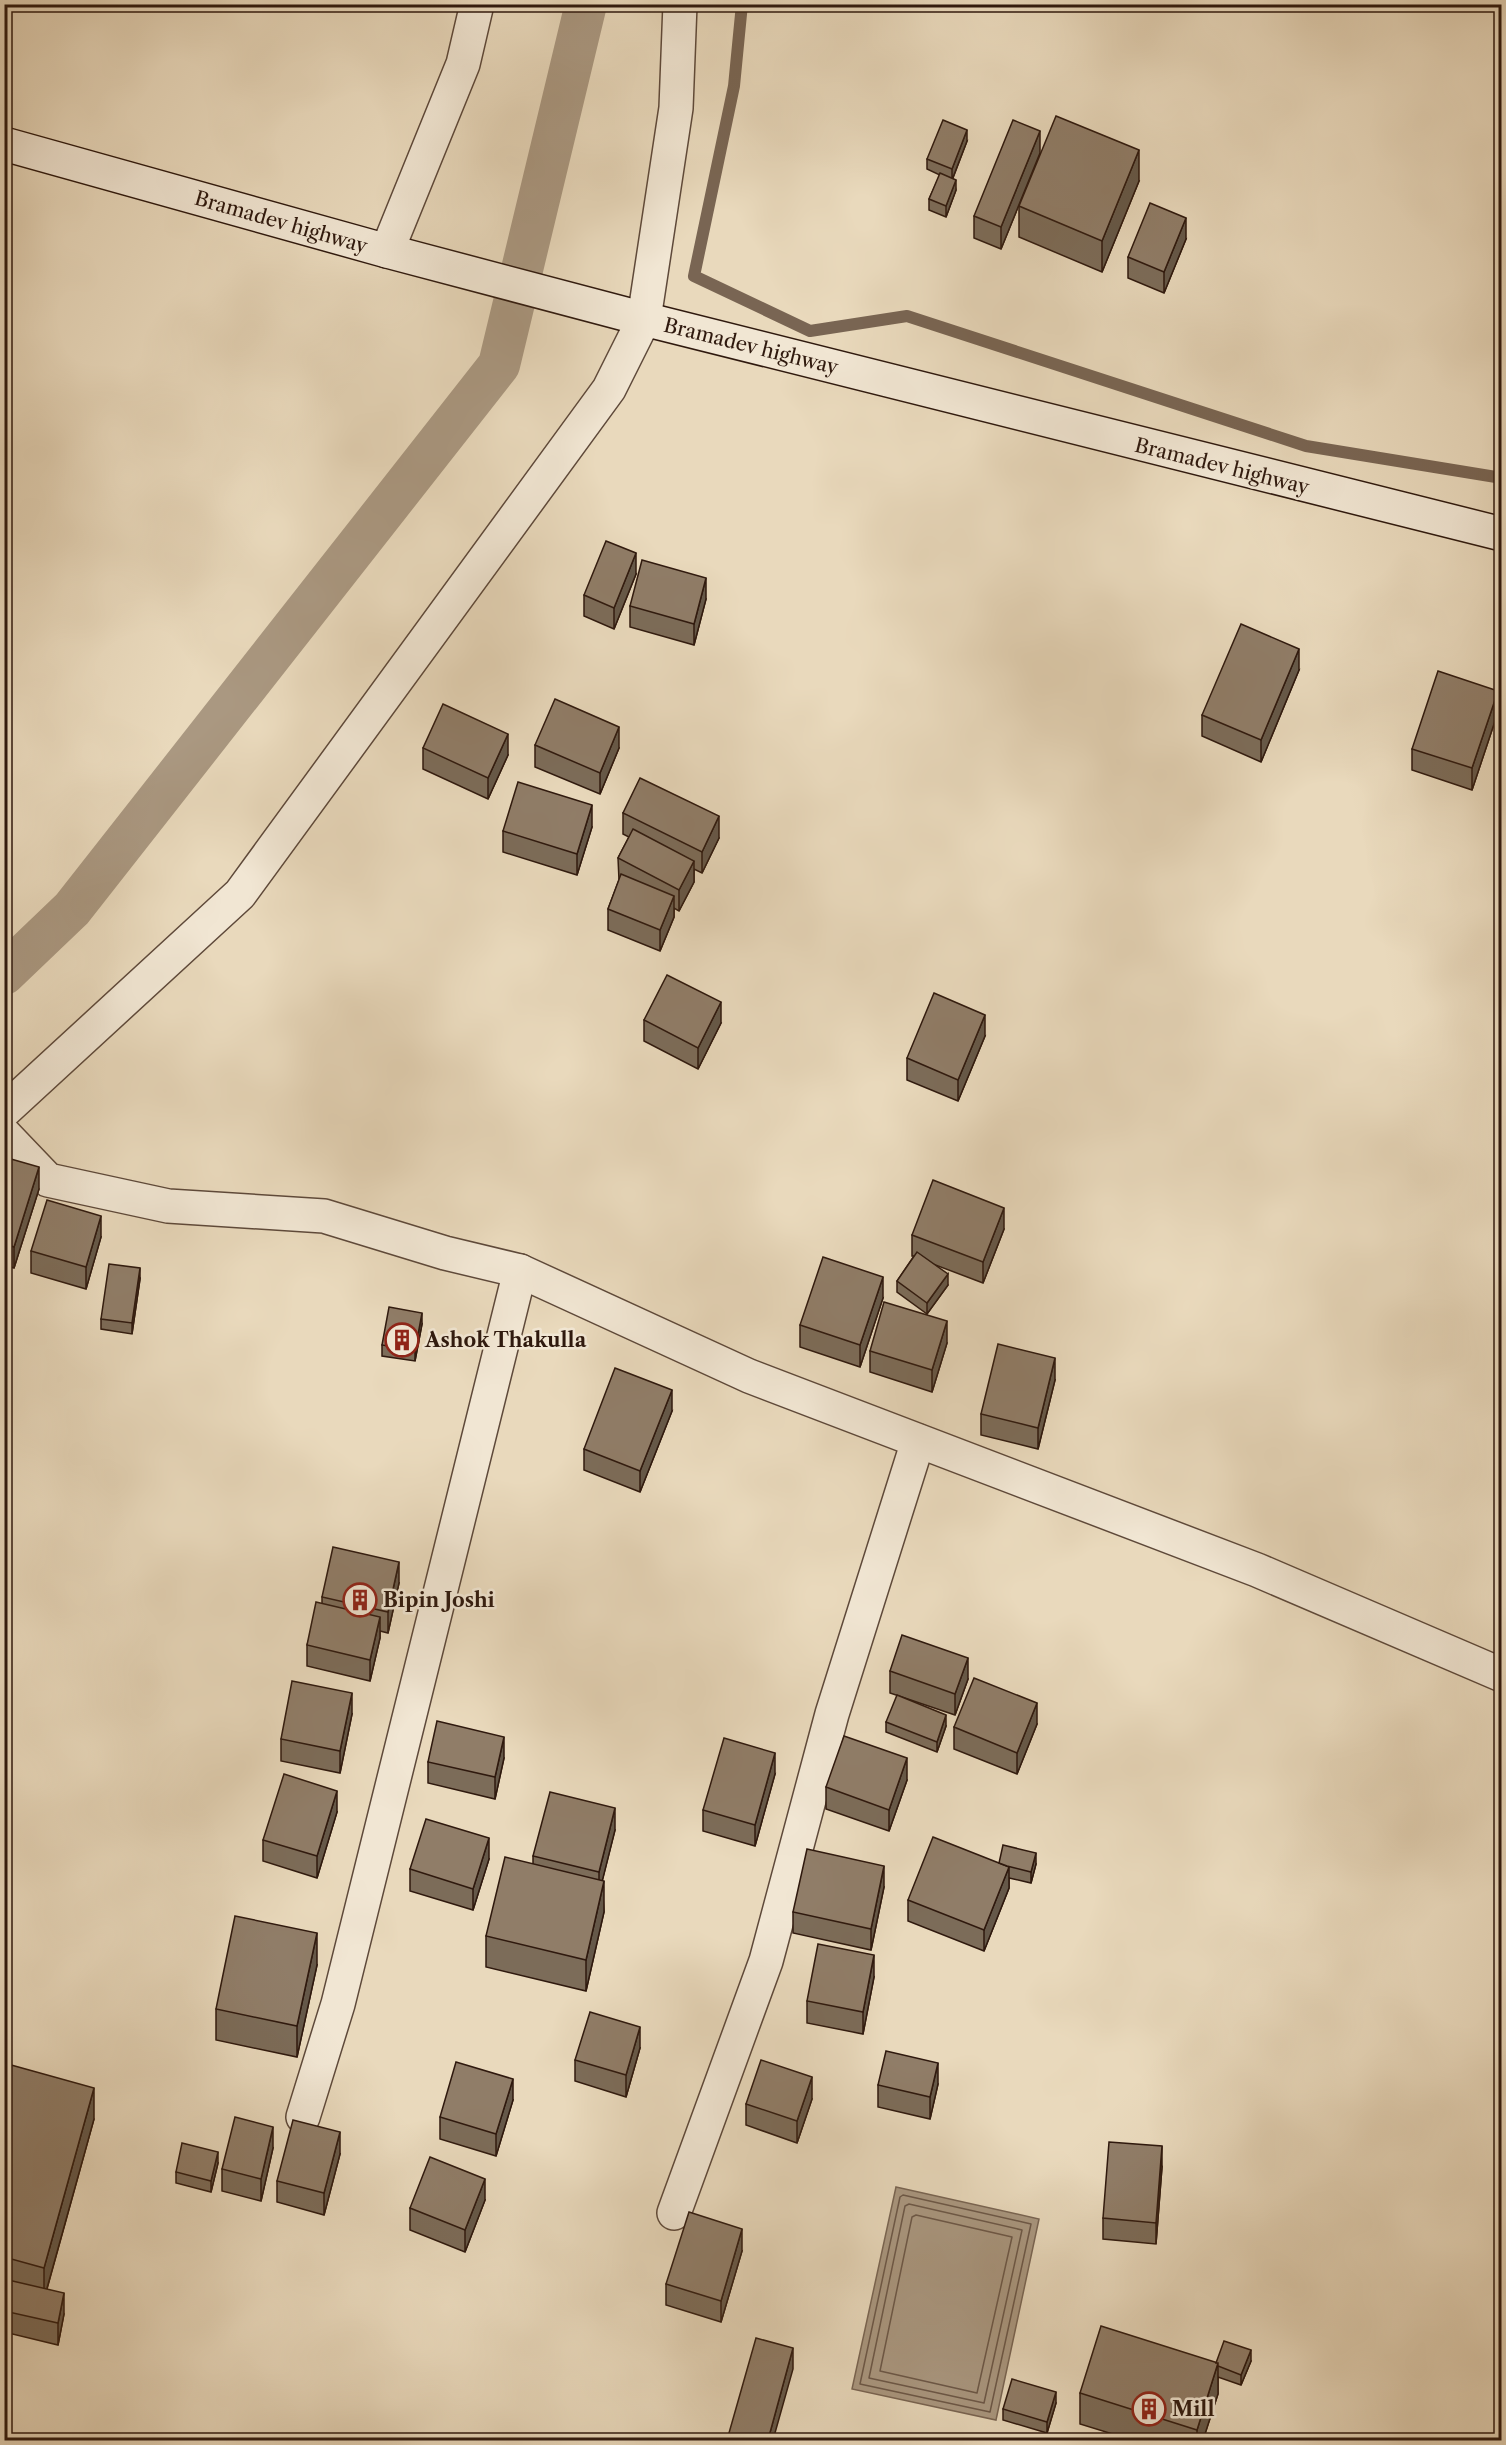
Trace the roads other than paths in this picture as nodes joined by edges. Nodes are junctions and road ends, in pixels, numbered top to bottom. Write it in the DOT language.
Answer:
graph roads {
  1 [pos="477,4"];
  2 [pos="680,4"];
  3 [pos="4,144"];
  4 [pos="398,254"];
  5 [pos="636,317"];
  6 [pos="1502,534"];
  7 [pos="4,1111"];
  8 [pos="4,1134"];
  9 [pos="520,1271"];
  10 [pos="918,1441"];
  11 [pos="1502,1675"];
  12 [pos="303,2117"];
  13 [pos="674,2213"];
  1 -- 4 [label="street"];
  2 -- 5 [label="street"];
  3 -- 4 [label="street, Bramadev highway"];
  4 -- 5 [label="street, Bramadev highway"];
  5 -- 6 [label="street, Bramadev highway"];
  5 -- 7 [label="street"];
  8 -- 9 [label="street"];
  9 -- 10 [label="street"];
  9 -- 12 [label="street"];
  10 -- 11 [label="street"];
  10 -- 13 [label="street"];
}
